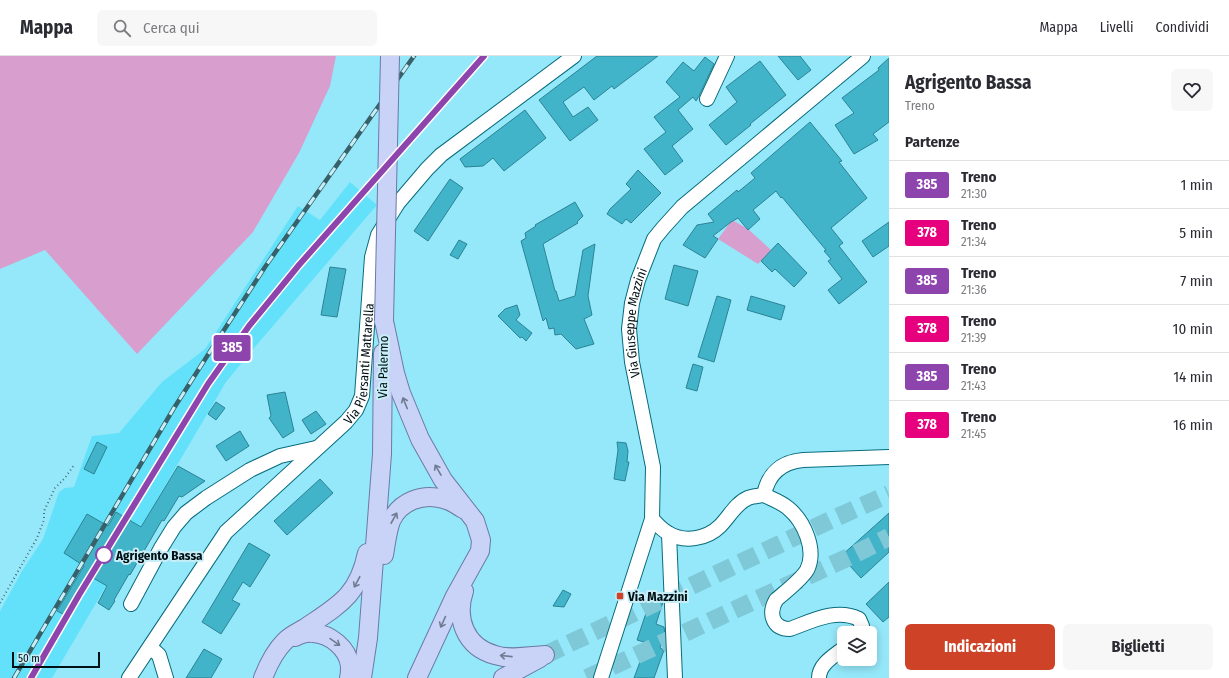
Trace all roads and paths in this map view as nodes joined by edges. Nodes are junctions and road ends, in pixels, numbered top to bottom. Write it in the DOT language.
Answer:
graph roads {
  1 [pos="390,56"];
  2 [pos="574,56"];
  3 [pos="727,56"];
  4 [pos="864,56"];
  5 [pos="707,99"];
  6 [pos="384,321"];
  7 [pos="318,447"];
  8 [pos="889,458"];
  9 [pos="74,465"];
  10 [pos="379,490"];
  11 [pos="764,495"];
  12 [pos="469,513"];
  13 [pos="652,519"];
  14 [pos="669,534"];
  15 [pos="474,563"];
  16 [pos="0,603"];
  17 [pos="131,604"];
  18 [pos="862,626"];
  19 [pos="368,638"];
  20 [pos="285,641"];
  21 [pos="150,647"];
  22 [pos="837,654"];
  23 [pos="129,678"];
  24 [pos="166,678"];
  25 [pos="263,678"];
  26 [pos="349,678"];
  27 [pos="362,678"];
  28 [pos="417,678"];
  29 [pos="503,678"];
  30 [pos="601,678"];
  31 [pos="675,678"];
  32 [pos="819,678"];
  1 -- 6 [label="main road, Via Palermo, bridge"];
  2 -- 7 [label="street, Via Piersanti Mattarella"];
  3 -- 5 [label="street"];
  4 -- 13 [label="street, Via Giuseppe Mazzini"];
  6 -- 10 [label="main road, Via Palermo"];
  12 -- 6 [label="main road, one-way"];
  7 -- 17 [label="street"];
  7 -- 21 [label="street, Via Piersanti Mattarella"];
  8 -- 11 [label="street"];
  9 -- 16 [label="path"];
  10 -- 19 [label="main road, Via Palermo"];
  10 -- 20 [label="main road, one-way"];
  11 -- 14 [label="street"];
  11 -- 18 [label="street"];
  12 -- 15 [label="main road"];
  19 -- 12 [label="main road, one-way"];
  13 -- 14 [label="street"];
  13 -- 30 [label="street, Via Giuseppe Mazzini"];
  14 -- 31 [label="street"];
  15 -- 28 [label="main road, one-way"];
  29 -- 15 [label="main road, one-way"];
  19 -- 27 [label="main road, Via Palermo"];
  20 -- 25 [label="main road"];
  20 -- 26 [label="main road, one-way"];
  21 -- 23 [label="street, Via Piersanti Mattarella"];
  21 -- 24 [label="street"];
  22 -- 32 [label="street"];
}
